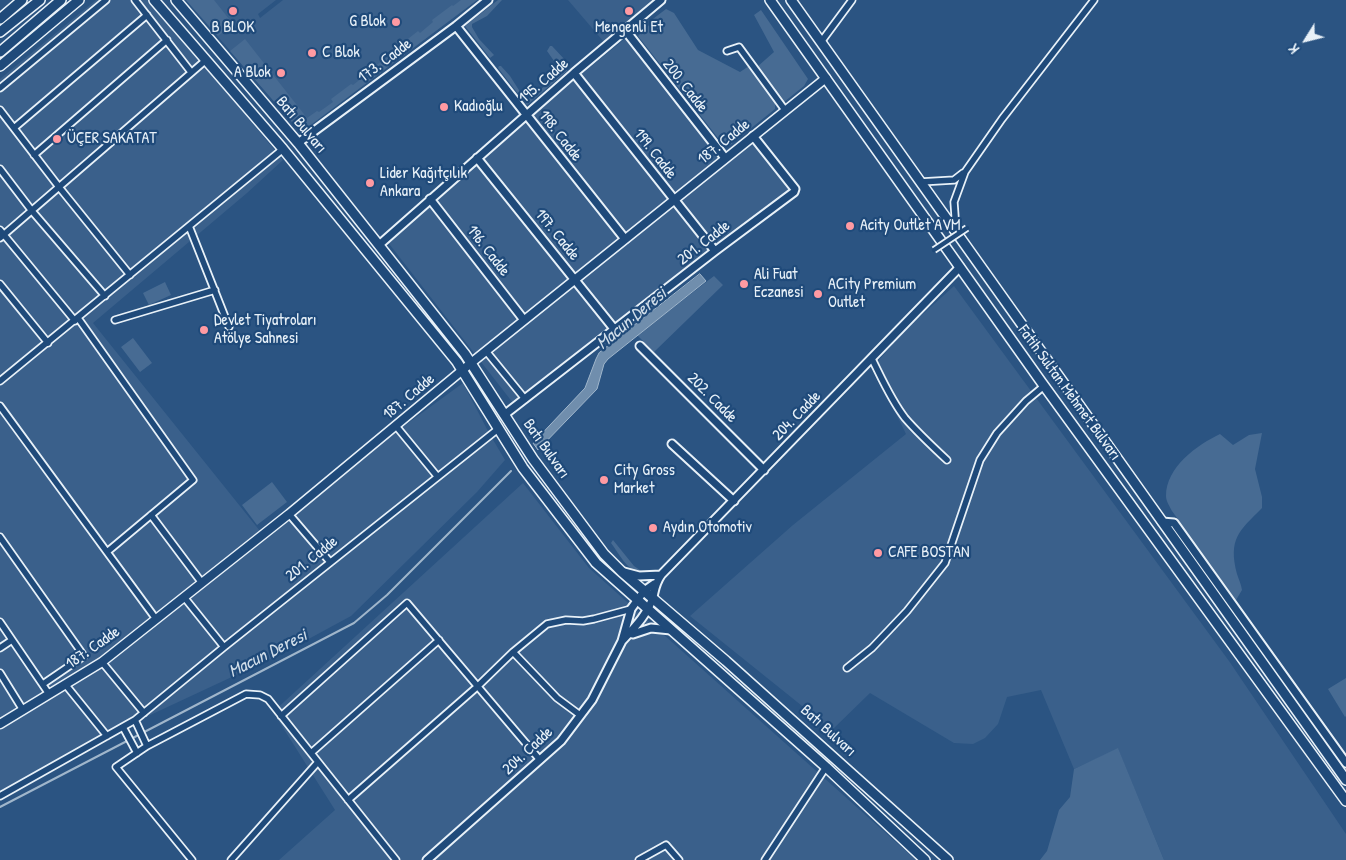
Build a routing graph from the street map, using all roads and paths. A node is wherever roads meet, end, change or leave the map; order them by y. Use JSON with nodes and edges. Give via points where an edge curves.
{"nodes":[{"id":1,"x":22,"y":0,"type":"edge"},
{"id":2,"x":40,"y":0,"type":"edge"},
{"id":3,"x":61,"y":0,"type":"edge"},
{"id":4,"x":79,"y":0,"type":"edge"},
{"id":5,"x":106,"y":0,"type":"edge"},
{"id":6,"x":135,"y":0,"type":"edge"},
{"id":7,"x":154,"y":0,"type":"edge"},
{"id":8,"x":176,"y":0,"type":"edge"},
{"id":9,"x":488,"y":0,"type":"edge"},
{"id":10,"x":661,"y":0,"type":"edge"},
{"id":11,"x":770,"y":0,"type":"edge"},
{"id":12,"x":791,"y":0,"type":"edge"},
{"id":13,"x":852,"y":0,"type":"edge"},
{"id":14,"x":1094,"y":0,"type":"edge"},
{"id":15,"x":147,"y":15,"type":"junction"},
{"id":16,"x":0,"y":19,"type":"edge"},
{"id":17,"x":456,"y":26,"type":"junction"},
{"id":18,"x":625,"y":30,"type":"junction"},
{"id":19,"x":0,"y":32,"type":"edge"},
{"id":20,"x":167,"y":40,"type":"junction"},
{"id":21,"x":821,"y":42,"type":"junction"},
{"id":22,"x":727,"y":51,"type":"dead end"},
{"id":23,"x":0,"y":52,"type":"edge"},
{"id":24,"x":206,"y":60,"type":"junction"},
{"id":25,"x":0,"y":66,"type":"edge"},
{"id":26,"x":191,"y":72,"type":"junction"},
{"id":27,"x":574,"y":73,"type":"junction"},
{"id":28,"x":826,"y":78,"type":"junction"},
{"id":29,"x":0,"y":88,"type":"edge"},
{"id":30,"x":0,"y":110,"type":"edge"},
{"id":31,"x":785,"y":110,"type":"junction"},
{"id":32,"x":526,"y":115,"type":"junction"},
{"id":33,"x":14,"y":128,"type":"junction"},
{"id":34,"x":753,"y":136,"type":"junction"},
{"id":35,"x":298,"y":144,"type":"junction"},
{"id":36,"x":283,"y":149,"type":"junction"},
{"id":37,"x":34,"y":155,"type":"junction"},
{"id":38,"x":478,"y":158,"type":"junction"},
{"id":39,"x":725,"y":158,"type":"junction"},
{"id":40,"x":0,"y":169,"type":"edge"},
{"id":41,"x":965,"y":172,"type":"junction"},
{"id":42,"x":920,"y":182,"type":"junction"},
{"id":43,"x":59,"y":187,"type":"junction"},
{"id":44,"x":430,"y":199,"type":"junction"},
{"id":45,"x":673,"y":200,"type":"junction"},
{"id":46,"x":32,"y":211,"type":"junction"},
{"id":47,"x":189,"y":226,"type":"junction"},
{"id":48,"x":967,"y":228,"type":"dead end"},
{"id":49,"x":956,"y":233,"type":"junction"},
{"id":50,"x":1,"y":235,"type":"edge"},
{"id":51,"x":625,"y":239,"type":"junction"},
{"id":52,"x":378,"y":245,"type":"junction"},
{"id":53,"x":934,"y":250,"type":"dead end"},
{"id":54,"x":715,"y":251,"type":"junction"},
{"id":55,"x":960,"y":267,"type":"junction"},
{"id":56,"x":130,"y":275,"type":"junction"},
{"id":57,"x":575,"y":279,"type":"junction"},
{"id":58,"x":0,"y":284,"type":"edge"},
{"id":59,"x":215,"y":290,"type":"junction"},
{"id":60,"x":105,"y":296,"type":"junction"},
{"id":61,"x":76,"y":319,"type":"junction"},
{"id":62,"x":115,"y":320,"type":"dead end"},
{"id":63,"x":524,"y":320,"type":"junction"},
{"id":64,"x":229,"y":327,"type":"dead end"},
{"id":65,"x":615,"y":330,"type":"junction"},
{"id":66,"x":48,"y":343,"type":"junction"},
{"id":67,"x":640,"y":346,"type":"dead end"},
{"id":68,"x":486,"y":351,"type":"junction"},
{"id":69,"x":872,"y":360,"type":"junction"},
{"id":70,"x":471,"y":363,"type":"junction"},
{"id":71,"x":462,"y":370,"type":"junction"},
{"id":72,"x":0,"y":381,"type":"edge"},
{"id":73,"x":1044,"y":386,"type":"junction"},
{"id":74,"x":525,"y":399,"type":"junction"},
{"id":75,"x":0,"y":406,"type":"edge"},
{"id":76,"x":504,"y":415,"type":"junction"},
{"id":77,"x":396,"y":426,"type":"junction"},
{"id":78,"x":498,"y":429,"type":"junction"},
{"id":79,"x":672,"y":444,"type":"dead end"},
{"id":80,"x":947,"y":460,"type":"dead end"},
{"id":81,"x":764,"y":470,"type":"junction"},
{"id":82,"x":437,"y":476,"type":"junction"},
{"id":83,"x":734,"y":501,"type":"junction"},
{"id":84,"x":289,"y":514,"type":"junction"},
{"id":85,"x":151,"y":516,"type":"junction"},
{"id":86,"x":1162,"y":522,"type":"junction"},
{"id":87,"x":0,"y":537,"type":"edge"},
{"id":88,"x":107,"y":552,"type":"junction"},
{"id":89,"x":330,"y":562,"type":"junction"},
{"id":90,"x":622,"y":572,"type":"junction"},
{"id":91,"x":661,"y":574,"type":"junction"},
{"id":92,"x":202,"y":584,"type":"junction"},
{"id":93,"x":654,"y":584,"type":"junction"},
{"id":94,"x":644,"y":591,"type":"junction"},
{"id":95,"x":184,"y":597,"type":"junction"},
{"id":96,"x":652,"y":599,"type":"junction"},
{"id":97,"x":637,"y":600,"type":"junction"},
{"id":98,"x":630,"y":609,"type":"junction"},
{"id":99,"x":646,"y":609,"type":"junction"},
{"id":100,"x":156,"y":619,"type":"junction"},
{"id":101,"x":0,"y":622,"type":"edge"},
{"id":102,"x":671,"y":630,"type":"junction"},
{"id":103,"x":629,"y":633,"type":"junction"},
{"id":104,"x":12,"y":640,"type":"junction"},
{"id":105,"x":439,"y":640,"type":"junction"},
{"id":106,"x":622,"y":641,"type":"junction"},
{"id":107,"x":224,"y":647,"type":"junction"},
{"id":108,"x":0,"y":648,"type":"edge"},
{"id":109,"x":513,"y":652,"type":"junction"},
{"id":110,"x":102,"y":662,"type":"junction"},
{"id":111,"x":847,"y":668,"type":"dead end"},
{"id":112,"x":0,"y":672,"type":"edge"},
{"id":113,"x":43,"y":684,"type":"junction"},
{"id":114,"x":65,"y":684,"type":"junction"},
{"id":115,"x":478,"y":686,"type":"junction"},
{"id":116,"x":50,"y":694,"type":"junction"},
{"id":117,"x":23,"y":710,"type":"junction"},
{"id":118,"x":144,"y":713,"type":"junction"},
{"id":119,"x":580,"y":715,"type":"junction"},
{"id":120,"x":281,"y":716,"type":"junction"},
{"id":121,"x":135,"y":720,"type":"junction"},
{"id":122,"x":0,"y":724,"type":"edge"},
{"id":123,"x":123,"y":727,"type":"junction"},
{"id":124,"x":107,"y":736,"type":"junction"},
{"id":125,"x":147,"y":746,"type":"junction"},
{"id":126,"x":136,"y":753,"type":"junction"},
{"id":127,"x":311,"y":754,"type":"junction"},
{"id":128,"x":540,"y":760,"type":"junction"},
{"id":129,"x":318,"y":762,"type":"junction"},
{"id":130,"x":1346,"y":763,"type":"edge"},
{"id":131,"x":826,"y":767,"type":"junction"},
{"id":132,"x":1346,"y":780,"type":"edge"},
{"id":133,"x":0,"y":796,"type":"edge"},
{"id":134,"x":348,"y":800,"type":"junction"},
{"id":135,"x":1346,"y":802,"type":"edge"},
{"id":136,"x":192,"y":860,"type":"edge"},
{"id":137,"x":231,"y":860,"type":"edge"},
{"id":138,"x":396,"y":860,"type":"edge"},
{"id":139,"x":427,"y":860,"type":"edge"},
{"id":140,"x":639,"y":860,"type":"edge"},
{"id":141,"x":679,"y":860,"type":"edge"},
{"id":142,"x":765,"y":860,"type":"edge"},
{"id":143,"x":925,"y":860,"type":"edge"},
{"id":144,"x":948,"y":860,"type":"edge"}],
"edges":[{"from":1,"to":16,"type":"main road"},
{"from":2,"to":19,"type":"main road"},
{"from":3,"to":23,"type":"main road"},
{"from":4,"to":25,"type":"main road"},
{"from":5,"to":29,"type":"street"},
{"from":6,"to":15,"type":"street"},
{"from":7,"to":24,"type":"main road","name":"Batı Bulvarı"},
{"from":8,"to":35,"type":"main road","name":"Batı Bulvarı"},
{"from":9,"to":17,"type":"street","name":"173. Cadde"},
{"from":10,"to":18,"type":"street","name":"195. Cadde"},
{"from":11,"to":28,"type":"main road","name":"Fatih Sultan Mehmet Bulvarı"},
{"from":12,"to":21,"type":"main road","name":"Fatih Sultan Mehmet Bulvarı"},
{"from":13,"to":21,"type":"street"},
{"from":14,"to":41,"type":"street"},
{"from":15,"to":20,"type":"street"},
{"from":15,"to":33,"type":"street"},
{"from":17,"to":32,"type":"street","name":"198. Cadde"},
{"from":17,"to":35,"type":"street","name":"173. Cadde"},
{"from":18,"to":27,"type":"street","name":"195. Cadde"},
{"from":18,"to":39,"type":"street","name":"200. Cadde"},
{"from":20,"to":26,"type":"street"},
{"from":20,"to":37,"type":"street"},
{"from":21,"to":42,"type":"main road","name":"Fatih Sultan Mehmet Bulvarı"},
{"from":22,"to":31,"type":"street","via":[[738,47]]},
{"from":24,"to":26,"type":"street"},
{"from":24,"to":36,"type":"main road","name":"Batı Bulvarı"},
{"from":26,"to":43,"type":"street"},
{"from":27,"to":32,"type":"street","name":"195. Cadde"},
{"from":27,"to":45,"type":"street","name":"199. Cadde"},
{"from":28,"to":31,"type":"main road","name":"187. Cadde"},
{"from":28,"to":55,"type":"main road","name":"Fatih Sultan Mehmet Bulvarı"},
{"from":30,"to":33,"type":"street"},
{"from":31,"to":34,"type":"main road","name":"187. Cadde"},
{"from":32,"to":38,"type":"street","name":"195. Cadde"},
{"from":32,"to":51,"type":"street","name":"198. Cadde"},
{"from":33,"to":37,"type":"street"},
{"from":34,"to":39,"type":"main road","name":"187. Cadde"},
{"from":34,"to":54,"type":"street","name":"201. Cadde","via":[[795,190]]},
{"from":35,"to":52,"type":"main road","name":"Batı Bulvarı"},
{"from":36,"to":47,"type":"street"},
{"from":36,"to":71,"type":"main road","name":"Batı Bulvarı"},
{"from":37,"to":43,"type":"street"},
{"from":38,"to":44,"type":"street","name":"195. Cadde"},
{"from":38,"to":57,"type":"street","name":"197. Cadde"},
{"from":39,"to":45,"type":"main road","name":"187. Cadde"},
{"from":40,"to":46,"type":"street"},
{"from":41,"to":42,"type":"street","via":[[954,180]]},
{"from":41,"to":49,"type":"street","via":[[954,202]]},
{"from":42,"to":49,"type":"main road","name":"Fatih Sultan Mehmet Bulvarı"},
{"from":43,"to":46,"type":"street"},
{"from":43,"to":56,"type":"street"},
{"from":44,"to":52,"type":"street","name":"195. Cadde"},
{"from":44,"to":63,"type":"street","name":"196. Cadde"},
{"from":45,"to":51,"type":"main road","name":"187. Cadde"},
{"from":45,"to":54,"type":"street","name":"199. Cadde"},
{"from":46,"to":50,"type":"street"},
{"from":46,"to":60,"type":"street"},
{"from":47,"to":56,"type":"street"},
{"from":47,"to":59,"type":"street"},
{"from":48,"to":53,"type":"street","bridge":true},
{"from":49,"to":86,"type":"main road","name":"Fatih Sultan Mehmet Bulvarı"},
{"from":50,"to":61,"type":"street"},
{"from":51,"to":57,"type":"main road","name":"187. Cadde"},
{"from":52,"to":70,"type":"main road","name":"Batı Bulvarı"},
{"from":54,"to":65,"type":"street","name":"201. Cadde"},
{"from":55,"to":69,"type":"street","name":"204. Cadde"},
{"from":55,"to":73,"type":"main road","name":"Fatih Sultan Mehmet Bulvarı"},
{"from":56,"to":60,"type":"street"},
{"from":57,"to":63,"type":"main road","name":"187. Cadde"},
{"from":57,"to":65,"type":"street","name":"197. Cadde"},
{"from":58,"to":66,"type":"street"},
{"from":59,"to":62,"type":"street"},
{"from":59,"to":64,"type":"street"},
{"from":60,"to":61,"type":"street"},
{"from":61,"to":66,"type":"street"},
{"from":61,"to":85,"type":"street","via":[[193,480]]},
{"from":63,"to":68,"type":"main road","name":"187. Cadde"},
{"from":65,"to":74,"type":"street","name":"201. Cadde"},
{"from":66,"to":72,"type":"street"},
{"from":67,"to":81,"type":"street","name":"202. Cadde"},
{"from":68,"to":70,"type":"main road","name":"187. Cadde"},
{"from":68,"to":74,"type":"street"},
{"from":69,"to":80,"type":"street","via":[[904,417]]},
{"from":69,"to":81,"type":"street","name":"204. Cadde"},
{"from":70,"to":71,"type":"main road","name":"187. Cadde"},
{"from":70,"to":76,"type":"main road","name":"Batı Bulvarı"},
{"from":71,"to":77,"type":"main road","name":"187. Cadde"},
{"from":71,"to":78,"type":"main road","name":"Batı Bulvarı"},
{"from":73,"to":111,"type":"street","via":[[1003,427],[980,460],[945,563],[907,611],[872,648]]},
{"from":73,"to":135,"type":"main road","name":"Fatih Sultan Mehmet Bulvarı"},
{"from":74,"to":76,"type":"street","name":"201. Cadde"},
{"from":75,"to":88,"type":"street"},
{"from":76,"to":90,"type":"main road","name":"Batı Bulvarı","via":[[588,534]]},
{"from":77,"to":82,"type":"street"},
{"from":77,"to":84,"type":"main road","name":"187. Cadde"},
{"from":78,"to":82,"type":"street","name":"201. Cadde"},
{"from":78,"to":97,"type":"main road","name":"Batı Bulvarı","via":[[536,486],[586,551],[606,574]]},
{"from":79,"to":83,"type":"street"},
{"from":81,"to":83,"type":"street","name":"204. Cadde"},
{"from":82,"to":89,"type":"street","name":"201. Cadde"},
{"from":83,"to":91,"type":"street","name":"204. Cadde"},
{"from":84,"to":89,"type":"street"},
{"from":84,"to":92,"type":"main road","name":"187. Cadde"},
{"from":85,"to":88,"type":"street"},
{"from":85,"to":92,"type":"street"},
{"from":86,"to":130,"type":"street","via":[[1174,523]]},
{"from":86,"to":132,"type":"main road","name":"Fatih Sultan Mehmet Bulvarı"},
{"from":87,"to":113,"type":"street","via":[[84,656]]},
{"from":88,"to":100,"type":"street"},
{"from":89,"to":107,"type":"street","name":"201. Cadde"},
{"from":90,"to":91,"type":"street","via":[[639,576]]},
{"from":90,"to":94,"type":"main road","name":"Batı Bulvarı"},
{"from":91,"to":93,"type":"street","name":"204. Cadde"},
{"from":92,"to":95,"type":"main road","name":"187. Cadde"},
{"from":93,"to":94,"type":"street","name":"204. Cadde"},
{"from":93,"to":96,"type":"street","name":"204. Cadde"},
{"from":94,"to":96,"type":"main road","name":"Batı Bulvarı"},
{"from":94,"to":97,"type":"street","name":"204. Cadde"},
{"from":95,"to":100,"type":"main road","name":"187. Cadde"},
{"from":95,"to":107,"type":"street"},
{"from":96,"to":99,"type":"street","name":"204. Cadde"},
{"from":96,"to":144,"type":"main road","name":"Batı Bulvarı"},
{"from":97,"to":98,"type":"street","name":"204. Cadde"},
{"from":97,"to":99,"type":"main road","name":"Batı Bulvarı"},
{"from":98,"to":106,"type":"street","name":"204. Cadde"},
{"from":98,"to":109,"type":"street","via":[[583,621],[552,622]]},
{"from":99,"to":102,"type":"main road","name":"Batı Bulvarı"},
{"from":99,"to":103,"type":"street","name":"204. Cadde"},
{"from":100,"to":110,"type":"main road","name":"187. Cadde"},
{"from":101,"to":104,"type":"street"},
{"from":102,"to":103,"type":"street","via":[[651,628]]},
{"from":102,"to":131,"type":"main road","name":"Batı Bulvarı"},
{"from":103,"to":106,"type":"street","name":"204. Cadde"},
{"from":104,"to":108,"type":"street"},
{"from":104,"to":113,"type":"street"},
{"from":105,"to":115,"type":"street"},
{"from":105,"to":120,"type":"street","via":[[407,603]]},
{"from":105,"to":127,"type":"street"},
{"from":106,"to":119,"type":"street","name":"204. Cadde","via":[[592,700]]},
{"from":107,"to":118,"type":"street","name":"201. Cadde"},
{"from":109,"to":115,"type":"street"},
{"from":109,"to":119,"type":"street","via":[[557,698]]},
{"from":110,"to":114,"type":"main road","name":"187. Cadde"},
{"from":110,"to":118,"type":"street"},
{"from":112,"to":117,"type":"street"},
{"from":113,"to":116,"type":"street"},
{"from":114,"to":116,"type":"main road","name":"187. Cadde"},
{"from":114,"to":124,"type":"street"},
{"from":115,"to":128,"type":"street"},
{"from":115,"to":134,"type":"street"},
{"from":116,"to":117,"type":"main road","name":"187. Cadde"},
{"from":117,"to":122,"type":"main road","name":"187. Cadde"},
{"from":118,"to":121,"type":"street","name":"201. Cadde"},
{"from":119,"to":128,"type":"street","name":"204. Cadde","via":[[560,742]]},
{"from":120,"to":125,"type":"street","via":[[268,699],[246,694]]},
{"from":120,"to":127,"type":"street"},
{"from":121,"to":123,"type":"street","name":"201. Cadde"},
{"from":121,"to":125,"type":"street"},
{"from":123,"to":124,"type":"street","name":"201. Cadde"},
{"from":123,"to":126,"type":"street"},
{"from":124,"to":133,"type":"street","name":"201. Cadde"},
{"from":125,"to":126,"type":"street"},
{"from":126,"to":136,"type":"street","via":[[116,767]]},
{"from":127,"to":129,"type":"street"},
{"from":128,"to":139,"type":"street","name":"204. Cadde"},
{"from":129,"to":134,"type":"street"},
{"from":129,"to":137,"type":"street"},
{"from":131,"to":142,"type":"street"},
{"from":131,"to":143,"type":"main road","name":"Batı Bulvarı"},
{"from":134,"to":138,"type":"street"},
{"from":140,"to":141,"type":"street","via":[[666,845]]}]}
